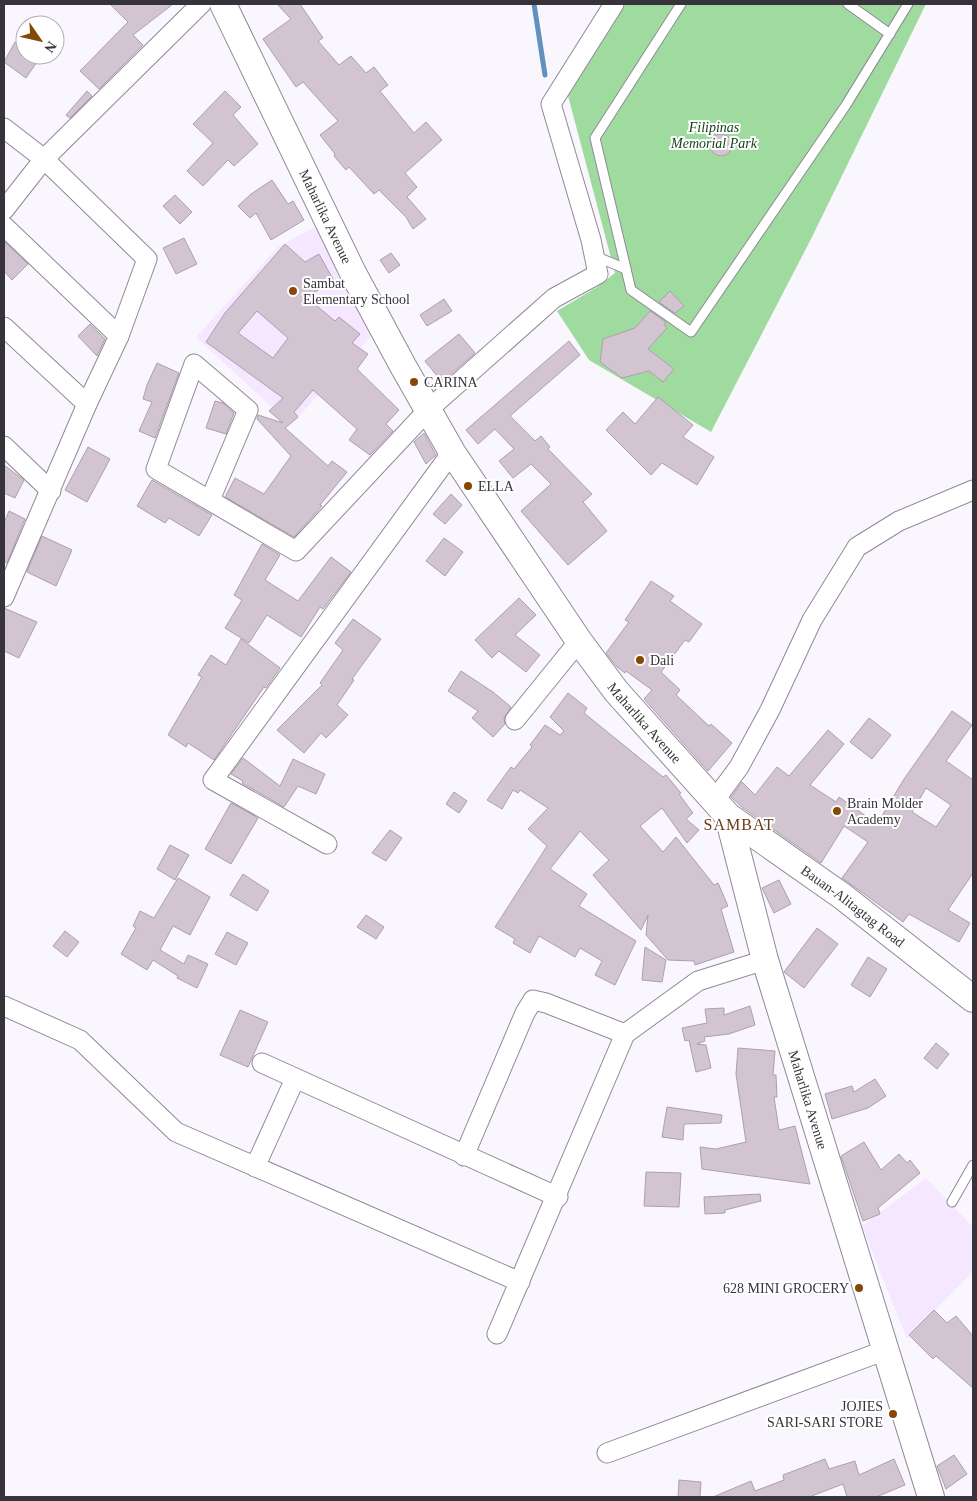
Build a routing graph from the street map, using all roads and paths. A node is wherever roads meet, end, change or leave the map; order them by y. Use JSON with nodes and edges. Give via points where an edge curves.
{"nodes":[{"id":1,"x":201,"y":4,"type":"edge"},
{"id":2,"x":223,"y":4,"type":"edge"},
{"id":3,"x":614,"y":4,"type":"edge"},
{"id":4,"x":680,"y":4,"type":"edge"},
{"id":5,"x":848,"y":4,"type":"edge"},
{"id":6,"x":908,"y":4,"type":"edge"},
{"id":7,"x":890,"y":34,"type":"junction"},
{"id":8,"x":4,"y":128,"type":"edge"},
{"id":9,"x":44,"y":159,"type":"junction"},
{"id":10,"x":4,"y":210,"type":"edge"},
{"id":11,"x":4,"y":226,"type":"edge"},
{"id":12,"x":595,"y":256,"type":"junction"},
{"id":13,"x":626,"y":269,"type":"junction"},
{"id":14,"x":4,"y":326,"type":"edge"},
{"id":15,"x":119,"y":336,"type":"junction"},
{"id":16,"x":87,"y":404,"type":"junction"},
{"id":17,"x":429,"y":409,"type":"junction"},
{"id":18,"x":4,"y":446,"type":"edge"},
{"id":19,"x":452,"y":452,"type":"junction"},
{"id":20,"x":973,"y":490,"type":"edge"},
{"id":21,"x":51,"y":491,"type":"junction"},
{"id":22,"x":210,"y":500,"type":"junction"},
{"id":23,"x":4,"y":597,"type":"edge"},
{"id":24,"x":579,"y":641,"type":"junction"},
{"id":25,"x":515,"y":720,"type":"dead end"},
{"id":26,"x":721,"y":808,"type":"junction"},
{"id":27,"x":327,"y":844,"type":"dead end"},
{"id":28,"x":765,"y":960,"type":"junction"},
{"id":29,"x":973,"y":999,"type":"edge"},
{"id":30,"x":4,"y":1006,"type":"edge"},
{"id":31,"x":625,"y":1034,"type":"junction"},
{"id":32,"x":262,"y":1063,"type":"dead end"},
{"id":33,"x":295,"y":1079,"type":"junction"},
{"id":34,"x":464,"y":1156,"type":"junction"},
{"id":35,"x":973,"y":1165,"type":"edge"},
{"id":36,"x":255,"y":1167,"type":"junction"},
{"id":37,"x":558,"y":1197,"type":"junction"},
{"id":38,"x":952,"y":1202,"type":"dead end"},
{"id":39,"x":520,"y":1282,"type":"junction"},
{"id":40,"x":498,"y":1334,"type":"dead end"},
{"id":41,"x":886,"y":1350,"type":"junction"},
{"id":42,"x":607,"y":1453,"type":"dead end"},
{"id":43,"x":931,"y":1497,"type":"edge"}],
"edges":[{"from":1,"to":9,"type":"street"},
{"from":2,"to":17,"type":"main road","name":"Maharlika Avenue","via":[[353,273]]},
{"from":3,"to":12,"type":"street","via":[[551,104]]},
{"from":4,"to":13,"type":"lane","via":[[595,138]]},
{"from":5,"to":7,"type":"lane"},
{"from":6,"to":7,"type":"lane"},
{"from":7,"to":13,"type":"lane","via":[[846,105],[690,332],[631,290]]},
{"from":8,"to":9,"type":"street"},
{"from":9,"to":10,"type":"street"},
{"from":9,"to":15,"type":"street","via":[[147,259]]},
{"from":11,"to":15,"type":"street"},
{"from":12,"to":13,"type":"lane"},
{"from":12,"to":17,"type":"street","via":[[598,274],[554,298]]},
{"from":14,"to":16,"type":"street"},
{"from":15,"to":16,"type":"street"},
{"from":16,"to":21,"type":"street"},
{"from":17,"to":19,"type":"main road","name":"Maharlika Avenue"},
{"from":17,"to":22,"type":"street","via":[[296,552]]},
{"from":18,"to":21,"type":"street"},
{"from":19,"to":24,"type":"main road","name":"Maharlika Avenue"},
{"from":19,"to":27,"type":"street","via":[[213,780]]},
{"from":20,"to":26,"type":"street","via":[[899,521],[857,547],[812,620]]},
{"from":21,"to":23,"type":"street"},
{"from":22,"to":22,"type":"street","via":[[156,469],[194,364],[248,410]]},
{"from":24,"to":25,"type":"street"},
{"from":24,"to":26,"type":"main road","name":"Maharlika Avenue","via":[[616,691]]},
{"from":26,"to":28,"type":"main road","name":"Maharlika Avenue"},
{"from":26,"to":29,"type":"main road","name":"Bauan-Alitagtag Road","via":[[842,896]]},
{"from":28,"to":31,"type":"street","via":[[698,981]]},
{"from":28,"to":41,"type":"main road","name":"Maharlika Avenue"},
{"from":30,"to":36,"type":"street","via":[[80,1040],[176,1132]]},
{"from":31,"to":34,"type":"street","via":[[533,1000]]},
{"from":31,"to":37,"type":"street"},
{"from":32,"to":33,"type":"street"},
{"from":33,"to":34,"type":"street"},
{"from":33,"to":36,"type":"street"},
{"from":34,"to":37,"type":"street"},
{"from":35,"to":38,"type":"lane"},
{"from":36,"to":39,"type":"street"},
{"from":37,"to":39,"type":"street"},
{"from":39,"to":40,"type":"street"},
{"from":41,"to":42,"type":"street"},
{"from":41,"to":43,"type":"main road","name":"Maharlika Avenue"}]}
